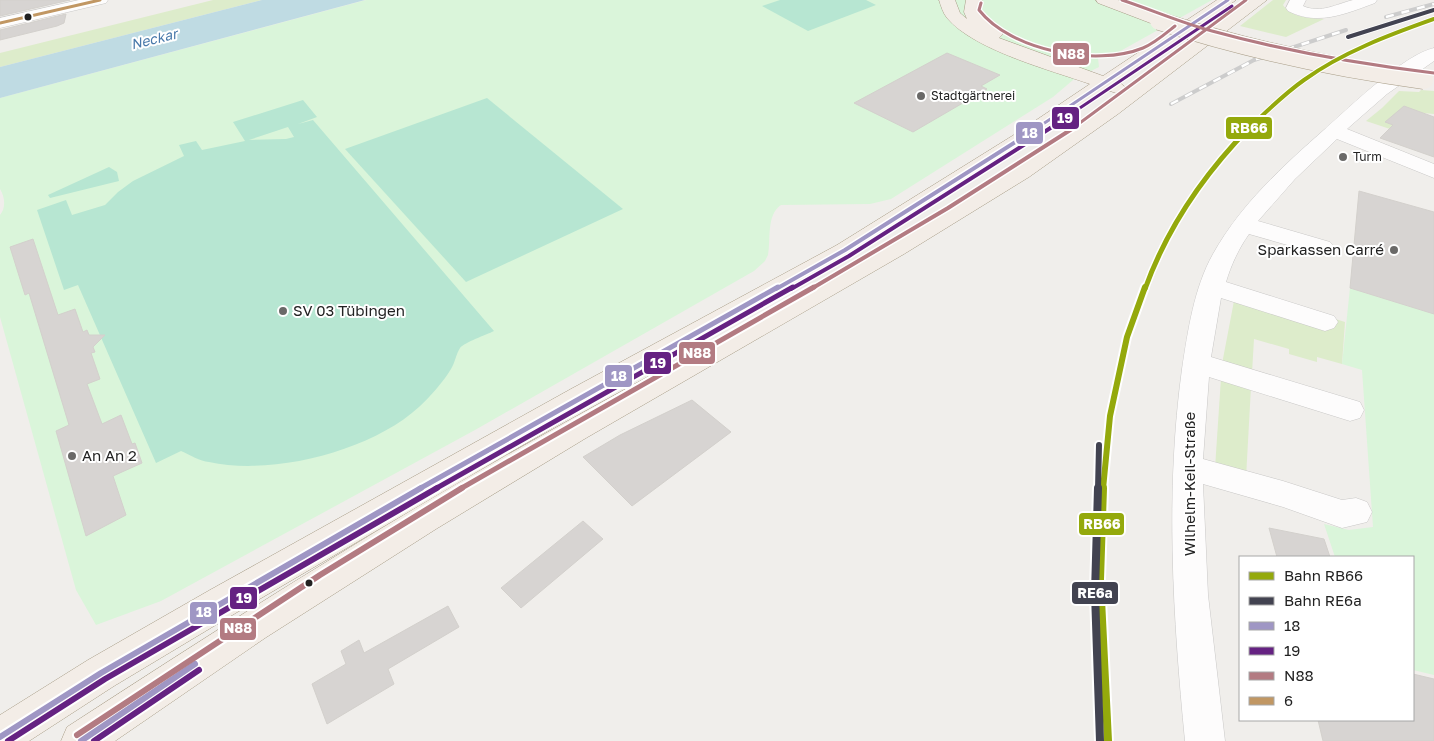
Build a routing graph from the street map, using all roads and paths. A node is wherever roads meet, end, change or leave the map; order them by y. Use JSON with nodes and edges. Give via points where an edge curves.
{"nodes":[{"id":1,"x":100,"y":0,"type":"edge"},
{"id":2,"x":947,"y":0,"type":"edge"},
{"id":3,"x":974,"y":0,"type":"edge"},
{"id":4,"x":1095,"y":0,"type":"edge"},
{"id":5,"x":1228,"y":0,"type":"edge"},
{"id":6,"x":1258,"y":0,"type":"edge"},
{"id":7,"x":1298,"y":0,"type":"edge"},
{"id":8,"x":1370,"y":0,"type":"edge"},
{"id":9,"x":1117,"y":2,"type":"edge"},
{"id":10,"x":40,"y":7,"type":"edge"},
{"id":11,"x":0,"y":23,"type":"edge"},
{"id":12,"x":1148,"y":53,"type":"junction"},
{"id":13,"x":1434,"y":53,"type":"edge"},
{"id":14,"x":1065,"y":61,"type":"junction"},
{"id":15,"x":1431,"y":78,"type":"edge"},
{"id":16,"x":1108,"y":80,"type":"junction"},
{"id":17,"x":1134,"y":92,"type":"junction"},
{"id":18,"x":1334,"y":131,"type":"junction"},
{"id":19,"x":1434,"y":172,"type":"edge"},
{"id":20,"x":1245,"y":224,"type":"junction"},
{"id":21,"x":1322,"y":247,"type":"dead end"},
{"id":22,"x":1214,"y":281,"type":"junction"},
{"id":23,"x":1320,"y":315,"type":"dead end"},
{"id":24,"x":1196,"y":363,"type":"junction"},
{"id":25,"x":1350,"y":410,"type":"dead end"},
{"id":26,"x":1188,"y":467,"type":"junction"},
{"id":27,"x":1356,"y":512,"type":"dead end"},
{"id":28,"x":0,"y":737,"type":"edge"},
{"id":29,"x":81,"y":741,"type":"edge"},
{"id":30,"x":1205,"y":741,"type":"edge"}],
"edges":[{"from":1,"to":10,"type":"street"},
{"from":2,"to":16,"type":"main road","via":[[953,15],[975,34],[1020,54]]},
{"from":3,"to":14,"type":"main road","via":[[971,7],[978,23],[1004,38]]},
{"from":4,"to":9,"type":"main road"},
{"from":5,"to":12,"type":"main road"},
{"from":6,"to":17,"type":"main road"},
{"from":7,"to":8,"type":"street","via":[[1294,8],[1321,15]]},
{"from":9,"to":15,"type":"main road","bridge":true,"via":[[1211,38],[1285,56],[1359,71]]},
{"from":10,"to":11,"type":"street"},
{"from":12,"to":14,"type":"main road","via":[[1107,62]]},
{"from":12,"to":16,"type":"main road"},
{"from":13,"to":18,"type":"street","name":"Wilhelm-Keil-Straße","via":[[1377,92]]},
{"from":14,"to":16,"type":"main road"},
{"from":16,"to":17,"type":"main road"},
{"from":16,"to":28,"type":"main road","via":[[845,250],[230,598],[101,673]]},
{"from":17,"to":29,"type":"main road","via":[[1023,171],[895,250],[513,466],[393,538]]},
{"from":18,"to":19,"type":"street"},
{"from":18,"to":20,"type":"street","name":"Wilhelm-Keil-Straße","via":[[1276,187]]},
{"from":20,"to":21,"type":"street"},
{"from":20,"to":22,"type":"street","name":"Wilhelm-Keil-Straße","via":[[1225,254]]},
{"from":22,"to":23,"type":"street"},
{"from":22,"to":24,"type":"street","name":"Wilhelm-Keil-Straße"},
{"from":24,"to":25,"type":"street"},
{"from":24,"to":26,"type":"street","name":"Wilhelm-Keil-Straße","via":[[1190,408]]},
{"from":26,"to":27,"type":"street","via":[[1342,514]]},
{"from":26,"to":30,"type":"street","name":"Wilhelm-Keil-Straße","via":[[1193,641]]}]}
